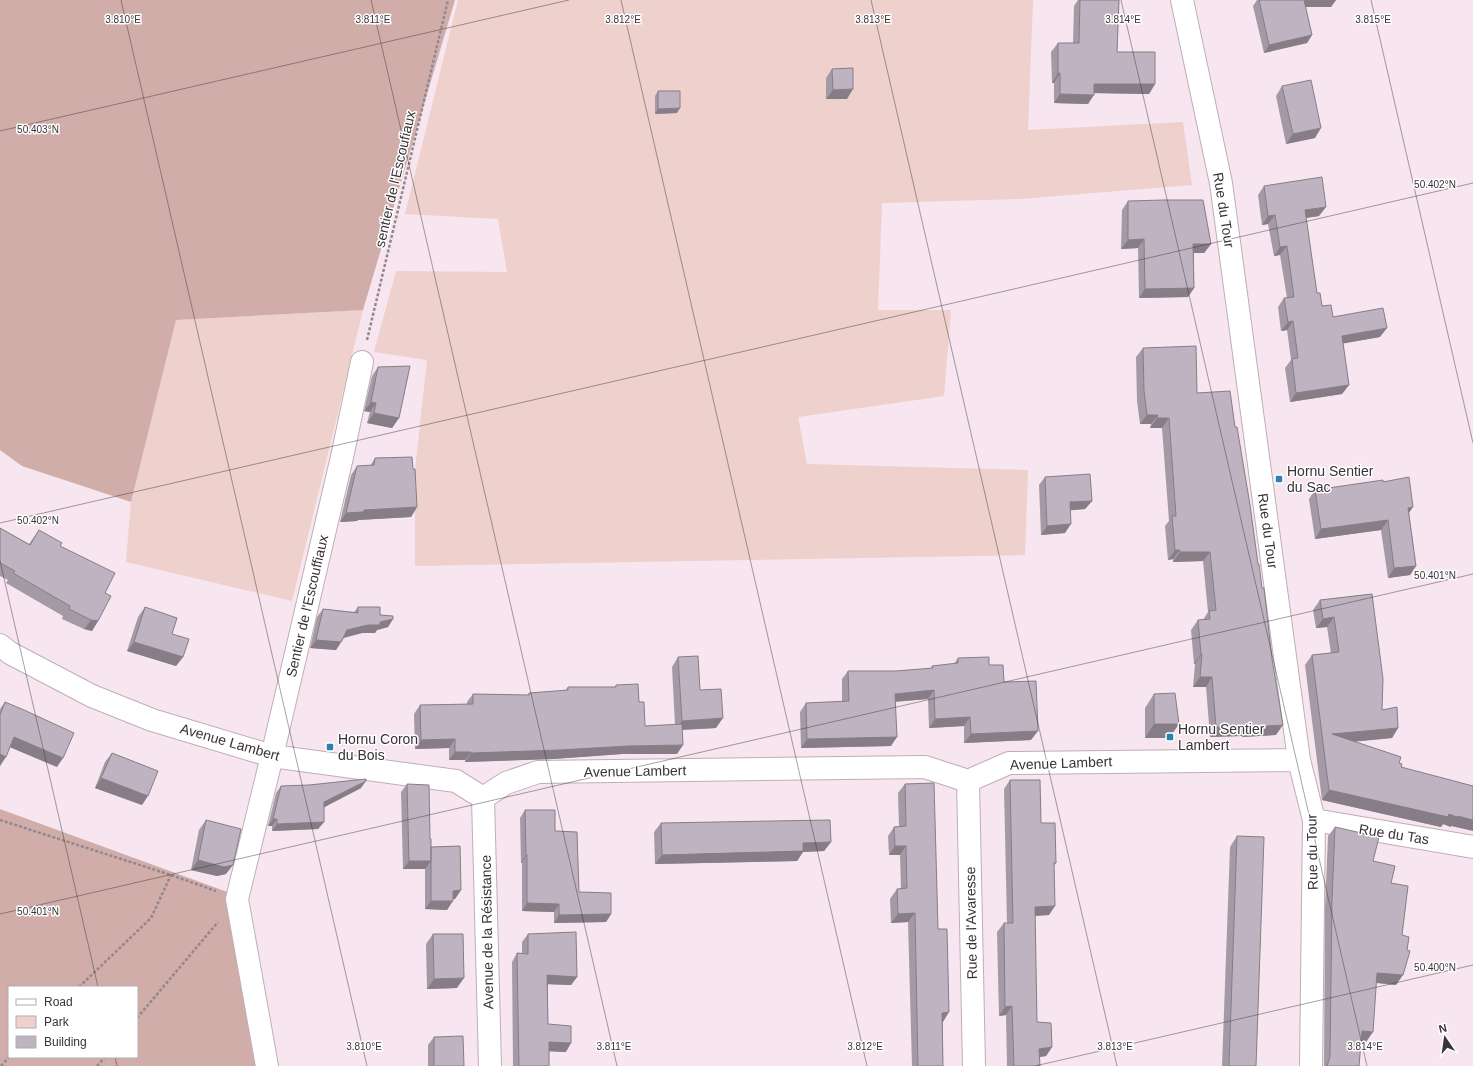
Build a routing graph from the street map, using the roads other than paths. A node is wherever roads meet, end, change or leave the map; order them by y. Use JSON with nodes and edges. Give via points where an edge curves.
{"nodes":[{"id":1,"x":1182,"y":0,"type":"edge"},
{"id":2,"x":362,"y":362,"type":"road end"},
{"id":3,"x":0,"y":645,"type":"edge"},
{"id":4,"x":272,"y":756,"type":"junction"},
{"id":5,"x":1299,"y":760,"type":"junction"},
{"id":6,"x":968,"y":781,"type":"junction"},
{"id":7,"x":483,"y":798,"type":"junction"},
{"id":8,"x":1314,"y":820,"type":"junction"},
{"id":9,"x":1473,"y":847,"type":"edge"},
{"id":10,"x":267,"y":1066,"type":"edge"},
{"id":11,"x":490,"y":1066,"type":"edge"},
{"id":12,"x":974,"y":1066,"type":"edge"},
{"id":13,"x":1310,"y":1066,"type":"edge"}],
"edges":[{"from":1,"to":5,"type":"street","name":"Rue du Tour","via":[[1221,183]]},
{"from":2,"to":4,"type":"street","name":"Sentier de l'Escouffiaux"},
{"from":3,"to":4,"type":"street","name":"Avenue Lambert","via":[[10,653],[92,696],[152,720]]},
{"from":4,"to":7,"type":"street","name":"Avenue Lambert","via":[[456,781]]},
{"from":4,"to":10,"type":"street","name":"Sentier de l'Escouffiaux","via":[[238,899]]},
{"from":5,"to":6,"type":"street","name":"Avenue Lambert","via":[[1009,763]]},
{"from":5,"to":8,"type":"street","name":"Rue du Tour"},
{"from":6,"to":7,"type":"street","name":"Avenue Lambert","via":[[925,767],[538,772],[506,783]]},
{"from":6,"to":12,"type":"street","name":"Rue de l'Avaresse"},
{"from":7,"to":11,"type":"street","name":"Avenue de la Résistance"},
{"from":8,"to":9,"type":"street","name":"Rue du Tas"},
{"from":8,"to":13,"type":"street","name":"Rue du Tour"}]}
